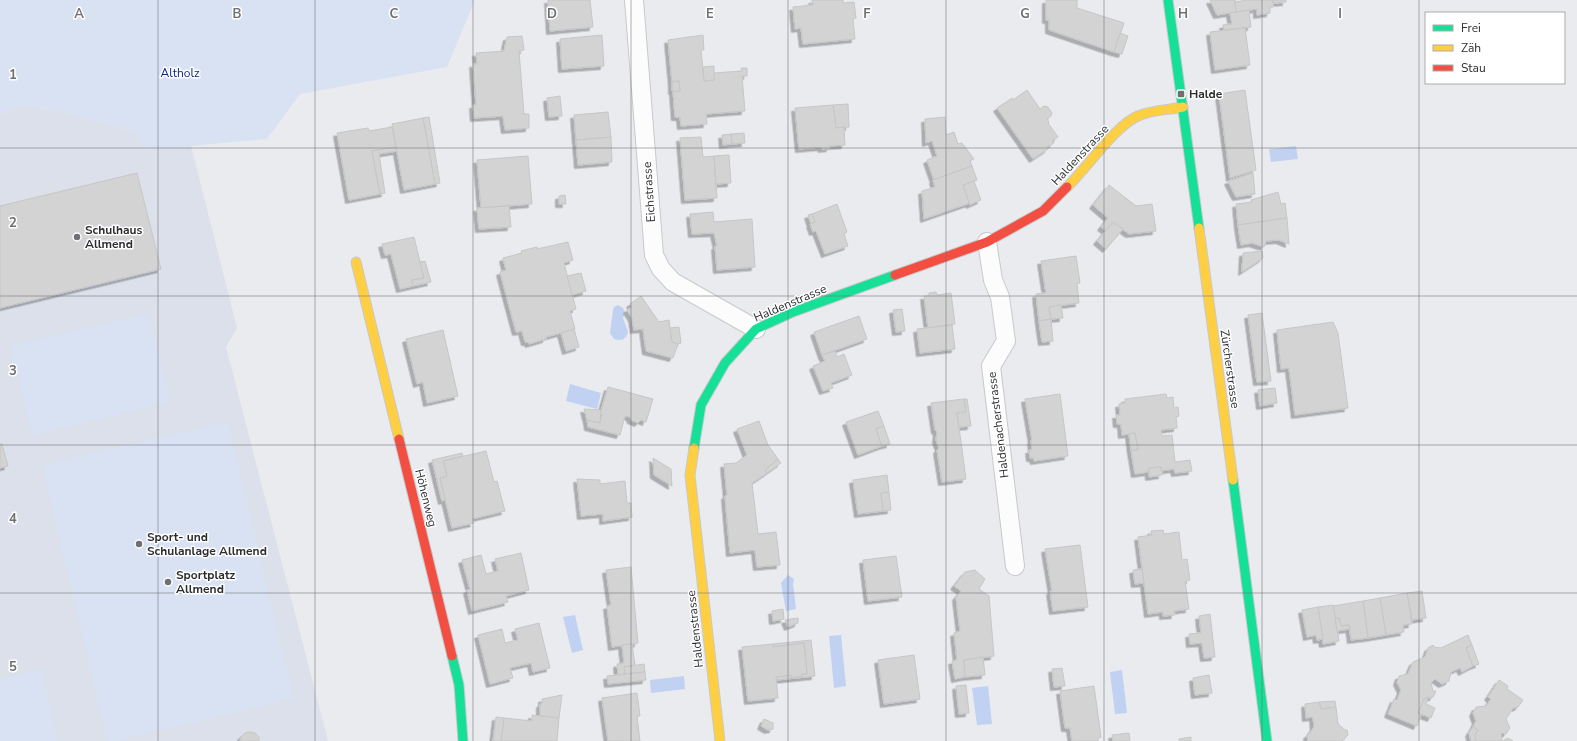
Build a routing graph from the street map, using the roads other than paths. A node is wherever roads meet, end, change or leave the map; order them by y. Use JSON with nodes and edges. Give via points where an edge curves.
{"nodes":[{"id":1,"x":634,"y":0,"type":"edge"},
{"id":2,"x":1168,"y":0,"type":"edge"},
{"id":3,"x":1183,"y":106,"type":"junction"},
{"id":4,"x":987,"y":242,"type":"junction"},
{"id":5,"x":356,"y":262,"type":"dead end"},
{"id":6,"x":756,"y":329,"type":"junction"},
{"id":7,"x":1015,"y":566,"type":"dead end"},
{"id":8,"x":463,"y":741,"type":"edge"},
{"id":9,"x":720,"y":741,"type":"edge"},
{"id":10,"x":1267,"y":741,"type":"edge"}],
"edges":[{"from":1,"to":6,"type":"street","name":"Eichstrasse","via":[[654,255],[661,269],[673,282]]},
{"from":2,"to":3,"type":"street","name":"Zürcherstrasse"},
{"from":3,"to":4,"type":"street","name":"Haldenstrasse","via":[[1131,119],[1077,178],[1043,210]]},
{"from":3,"to":10,"type":"street","name":"Zürcherstrasse"},
{"from":4,"to":6,"type":"street","name":"Haldenstrasse","via":[[793,312]]},
{"from":4,"to":7,"type":"street","name":"Haldenacherstrasse","via":[[993,280],[1000,297],[1006,341],[991,366]]},
{"from":5,"to":8,"type":"street","name":"Höhenweg","via":[[459,685]]},
{"from":6,"to":9,"type":"street","name":"Haldenstrasse","via":[[725,364],[701,405],[690,475]]}]}
